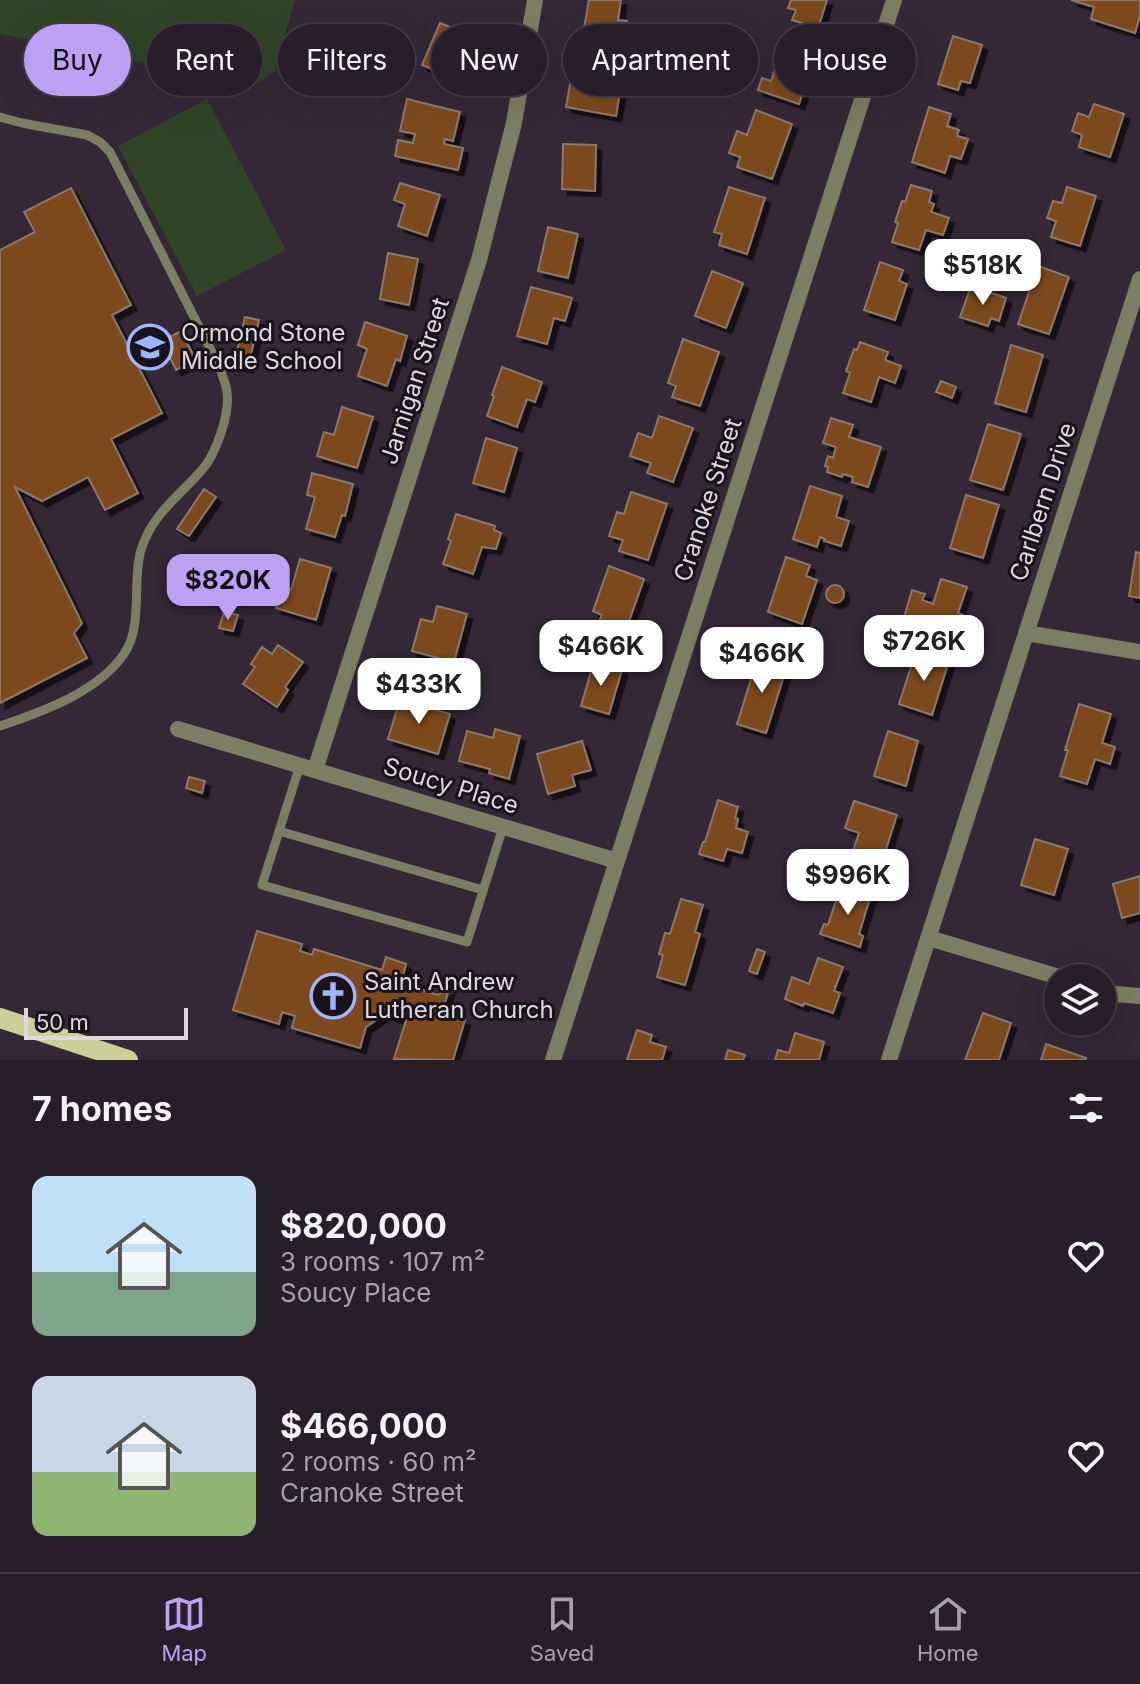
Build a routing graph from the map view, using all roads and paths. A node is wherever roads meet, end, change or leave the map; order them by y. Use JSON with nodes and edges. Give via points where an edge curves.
{"nodes":[{"id":1,"x":535,"y":0,"type":"edge"},
{"id":2,"x":894,"y":0,"type":"edge"},
{"id":3,"x":0,"y":117,"type":"edge"},
{"id":4,"x":1140,"y":279,"type":"edge"},
{"id":5,"x":1026,"y":633,"type":"junction"},
{"id":6,"x":1140,"y":652,"type":"edge"},
{"id":7,"x":0,"y":726,"type":"edge"},
{"id":8,"x":178,"y":729,"type":"dead end"},
{"id":9,"x":308,"y":768,"type":"junction"},
{"id":10,"x":503,"y":827,"type":"junction"},
{"id":11,"x":279,"y":831,"type":"junction"},
{"id":12,"x":617,"y":861,"type":"junction"},
{"id":13,"x":483,"y":890,"type":"junction"},
{"id":14,"x":929,"y":938,"type":"junction"},
{"id":15,"x":1044,"y":973,"type":"edge"},
{"id":16,"x":1116,"y":994,"type":"edge"},
{"id":17,"x":1140,"y":996,"type":"edge"},
{"id":18,"x":0,"y":1018,"type":"edge"},
{"id":19,"x":128,"y":1060,"type":"edge"},
{"id":20,"x":553,"y":1060,"type":"edge"},
{"id":21,"x":889,"y":1060,"type":"edge"}],
"edges":[{"from":1,"to":9,"type":"street","name":"Jarnigan Street","via":[[514,123],[479,260]]},
{"from":2,"to":12,"type":"street","name":"Cranoke Street"},
{"from":3,"to":7,"type":"lane","via":[[87,135],[110,152],[220,368],[227,407],[211,457],[146,535],[137,563],[132,638],[124,653],[77,694]]},
{"from":4,"to":5,"type":"street","name":"Carlbern Drive"},
{"from":5,"to":6,"type":"street"},
{"from":5,"to":14,"type":"street","name":"Carlbern Drive"},
{"from":8,"to":9,"type":"street","name":"Soucy Place"},
{"from":9,"to":10,"type":"street","name":"Soucy Place"},
{"from":9,"to":11,"type":"lane"},
{"from":10,"to":12,"type":"street","name":"Soucy Place"},
{"from":10,"to":13,"type":"lane"},
{"from":11,"to":13,"type":"lane"},
{"from":11,"to":13,"type":"lane","via":[[262,885],[467,942]]},
{"from":12,"to":20,"type":"street","name":"Cranoke Street"},
{"from":14,"to":15,"type":"street"},
{"from":14,"to":21,"type":"street","name":"Carlbern Drive"},
{"from":16,"to":17,"type":"street"},
{"from":18,"to":19,"type":"main road"}]}
